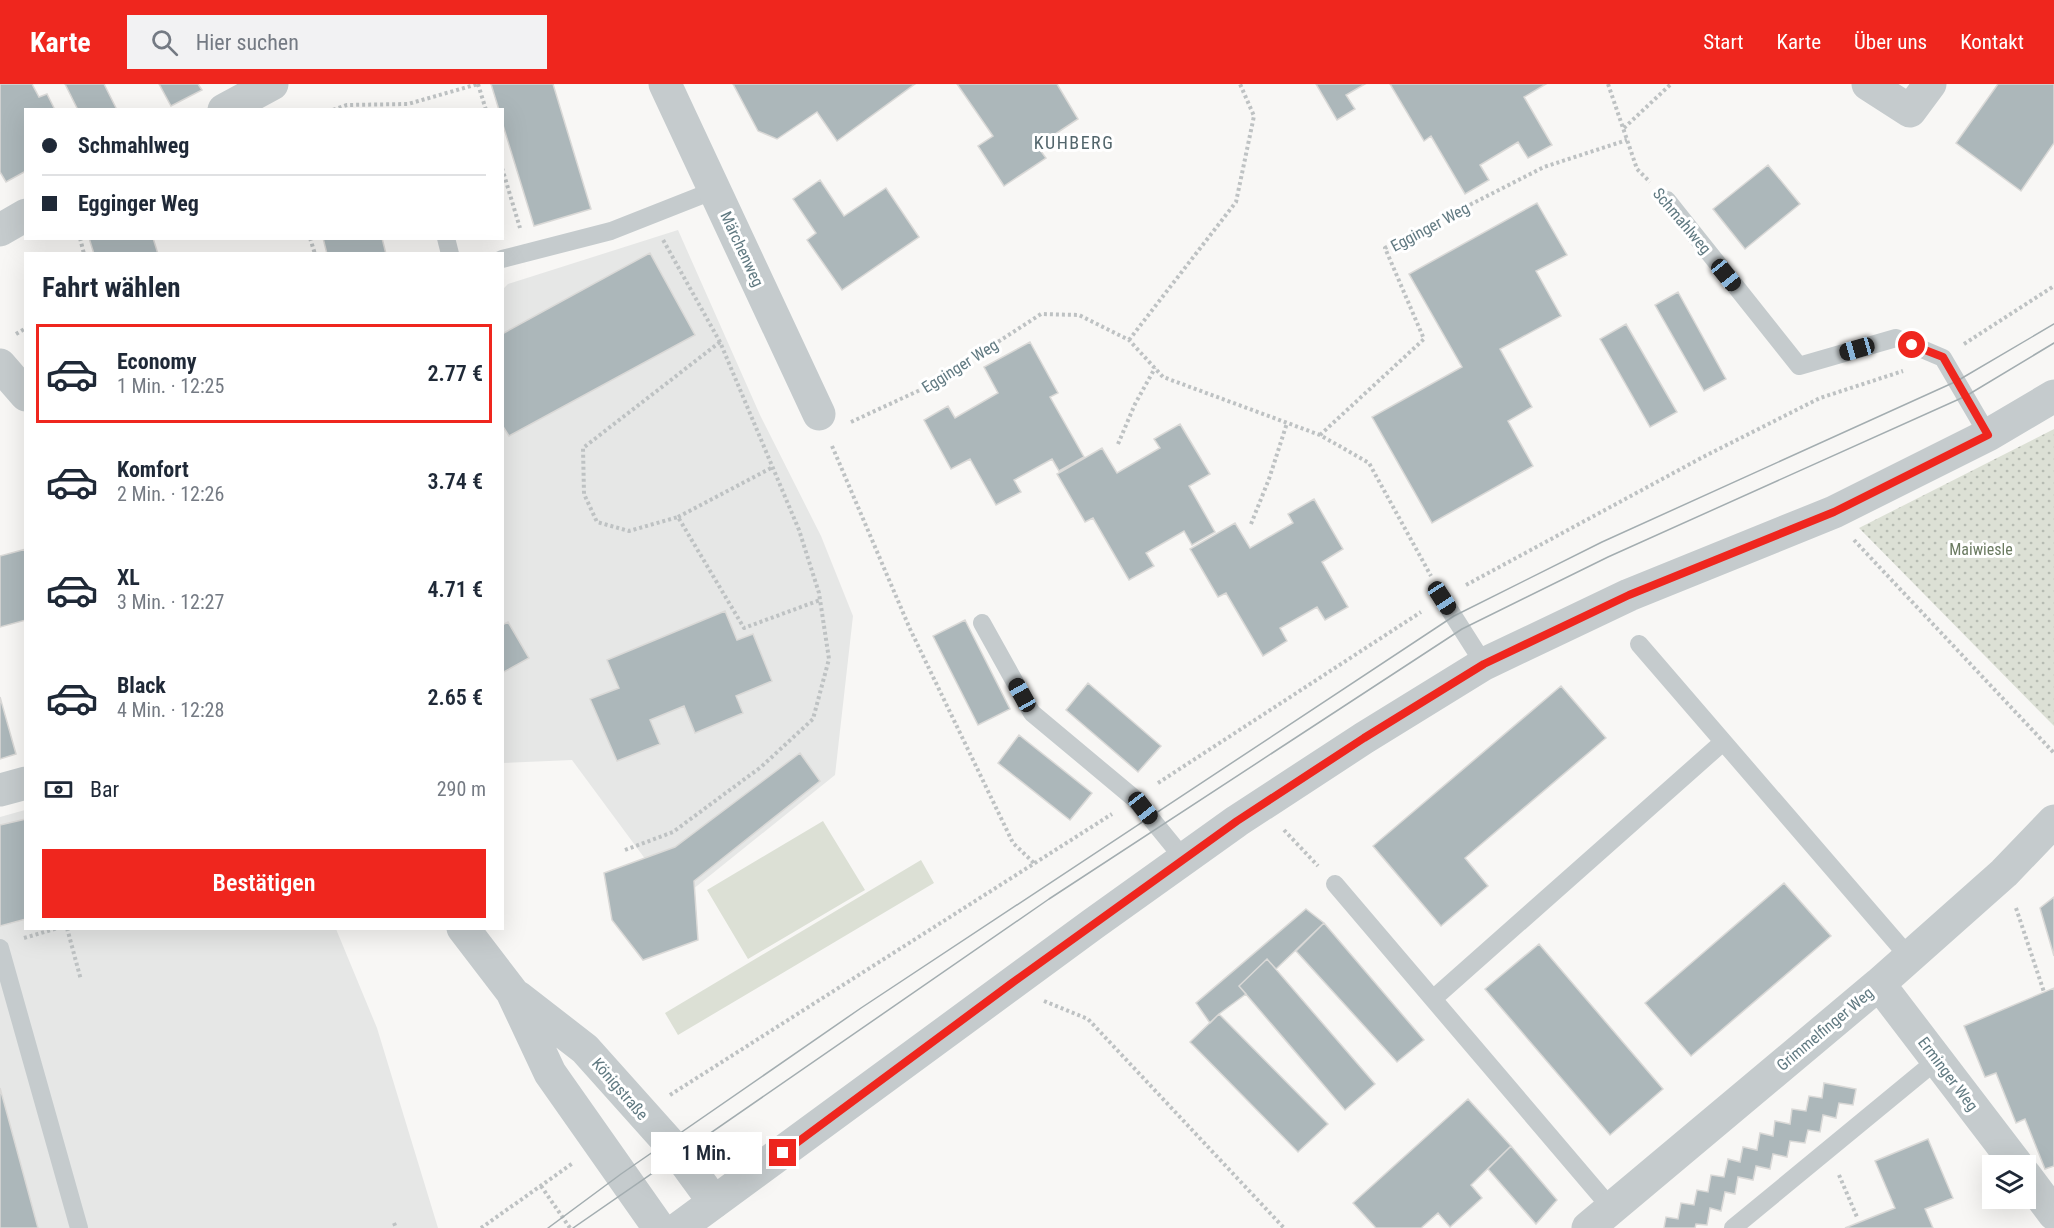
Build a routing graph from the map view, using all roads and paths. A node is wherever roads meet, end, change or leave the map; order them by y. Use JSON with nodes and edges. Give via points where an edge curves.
{"nodes":[{"id":1,"x":272,"y":84,"type":"edge"},
{"id":2,"x":478,"y":84,"type":"edge"},
{"id":3,"x":665,"y":84,"type":"edge"},
{"id":4,"x":1240,"y":84,"type":"edge"},
{"id":5,"x":1608,"y":84,"type":"edge"},
{"id":6,"x":1671,"y":84,"type":"edge"},
{"id":7,"x":1868,"y":84,"type":"edge"},
{"id":8,"x":1930,"y":84,"type":"edge"},
{"id":9,"x":409,"y":107,"type":"edge"},
{"id":10,"x":228,"y":108,"type":"edge"},
{"id":11,"x":339,"y":108,"type":"edge"},
{"id":12,"x":485,"y":108,"type":"edge"},
{"id":13,"x":1624,"y":128,"type":"junction"},
{"id":14,"x":1628,"y":140,"type":"junction"},
{"id":15,"x":504,"y":175,"type":"edge"},
{"id":16,"x":715,"y":190,"type":"junction"},
{"id":17,"x":1667,"y":200,"type":"joint"},
{"id":18,"x":662,"y":211,"type":"junction"},
{"id":19,"x":24,"y":216,"type":"edge"},
{"id":20,"x":0,"y":230,"type":"edge"},
{"id":21,"x":527,"y":253,"type":"junction"},
{"id":22,"x":504,"y":259,"type":"edge"},
{"id":23,"x":2054,"y":286,"type":"edge"},
{"id":24,"x":1129,"y":340,"type":"junction"},
{"id":25,"x":720,"y":342,"type":"junction"},
{"id":26,"x":1943,"y":357,"type":"junction"},
{"id":27,"x":0,"y":365,"type":"edge"},
{"id":28,"x":1155,"y":368,"type":"junction"},
{"id":29,"x":24,"y":393,"type":"edge"},
{"id":30,"x":2054,"y":396,"type":"edge"},
{"id":31,"x":819,"y":414,"type":"joint"},
{"id":32,"x":855,"y":420,"type":"dead end"},
{"id":33,"x":1287,"y":423,"type":"junction"},
{"id":34,"x":1320,"y":435,"type":"junction"},
{"id":35,"x":1988,"y":435,"type":"junction"},
{"id":36,"x":1118,"y":444,"type":"dead end"},
{"id":37,"x":773,"y":466,"type":"junction"},
{"id":38,"x":678,"y":517,"type":"junction"},
{"id":39,"x":1251,"y":524,"type":"dead end"},
{"id":40,"x":1851,"y":537,"type":"dead end"},
{"id":41,"x":1442,"y":598,"type":"junction"},
{"id":42,"x":820,"y":600,"type":"junction"},
{"id":43,"x":982,"y":623,"type":"dead end"},
{"id":44,"x":1639,"y":644,"type":"dead end"},
{"id":45,"x":1484,"y":664,"type":"junction"},
{"id":46,"x":1723,"y":742,"type":"junction"},
{"id":47,"x":2054,"y":753,"type":"edge"},
{"id":48,"x":24,"y":784,"type":"edge"},
{"id":49,"x":0,"y":790,"type":"edge"},
{"id":50,"x":1136,"y":799,"type":"junction"},
{"id":51,"x":1262,"y":805,"type":"junction"},
{"id":52,"x":2054,"y":821,"type":"edge"},
{"id":53,"x":625,"y":850,"type":"dead end"},
{"id":54,"x":1184,"y":859,"type":"junction"},
{"id":55,"x":1035,"y":864,"type":"junction"},
{"id":56,"x":2004,"y":873,"type":"junction"},
{"id":57,"x":1335,"y":884,"type":"joint"},
{"id":58,"x":51,"y":930,"type":"edge"},
{"id":59,"x":68,"y":930,"type":"edge"},
{"id":60,"x":465,"y":930,"type":"edge"},
{"id":61,"x":23,"y":938,"type":"dead end"},
{"id":62,"x":0,"y":948,"type":"edge"},
{"id":63,"x":1909,"y":957,"type":"junction"},
{"id":64,"x":81,"y":980,"type":"dead end"},
{"id":65,"x":1012,"y":983,"type":"junction"},
{"id":66,"x":1879,"y":984,"type":"junction"},
{"id":67,"x":512,"y":992,"type":"junction"},
{"id":68,"x":2044,"y":992,"type":"dead end"},
{"id":69,"x":1432,"y":999,"type":"junction"},
{"id":70,"x":1938,"y":1059,"type":"junction"},
{"id":71,"x":641,"y":1113,"type":"junction"},
{"id":72,"x":600,"y":1143,"type":"junction"},
{"id":73,"x":1828,"y":1149,"type":"junction"},
{"id":74,"x":2010,"y":1155,"type":"edge"},
{"id":75,"x":541,"y":1186,"type":"junction"},
{"id":76,"x":2036,"y":1190,"type":"edge"},
{"id":77,"x":714,"y":1202,"type":"junction"},
{"id":78,"x":2054,"y":1214,"type":"edge"},
{"id":79,"x":1857,"y":1217,"type":"dead end"},
{"id":80,"x":1599,"y":1218,"type":"edge"},
{"id":81,"x":79,"y":1228,"type":"edge"},
{"id":82,"x":481,"y":1228,"type":"edge"},
{"id":83,"x":570,"y":1228,"type":"edge"},
{"id":84,"x":659,"y":1228,"type":"edge"},
{"id":85,"x":679,"y":1228,"type":"edge"},
{"id":86,"x":1284,"y":1228,"type":"edge"},
{"id":87,"x":1733,"y":1228,"type":"edge"}],
"edges":[{"from":1,"to":10,"type":"street"},
{"from":2,"to":9,"type":"path"},
{"from":2,"to":12,"type":"path"},
{"from":3,"to":16,"type":"street","name":"Märchenweg"},
{"from":4,"to":24,"type":"path","via":[[1254,116],[1236,202]]},
{"from":5,"to":13,"type":"path","name":"Schmahlweg"},
{"from":6,"to":13,"type":"path"},
{"from":7,"to":8,"type":"street","via":[[1910,111]]},
{"from":9,"to":11,"type":"path"},
{"from":13,"to":14,"type":"path","name":"Schmahlweg"},
{"from":14,"to":17,"type":"path","name":"Schmahlweg","via":[[1637,168]]},
{"from":14,"to":34,"type":"path","name":"Egginger Weg","via":[[1544,167],[1385,248],[1424,339]]},
{"from":15,"to":21,"type":"path"},
{"from":16,"to":18,"type":"lane"},
{"from":16,"to":31,"type":"street","name":"Märchenweg"},
{"from":17,"to":26,"type":"lane","name":"Schmahlweg","via":[[1799,366],[1896,338]]},
{"from":18,"to":21,"type":"lane","via":[[611,231]]},
{"from":18,"to":25,"type":"path","via":[[660,233]]},
{"from":19,"to":20,"type":"street"},
{"from":21,"to":22,"type":"lane"},
{"from":23,"to":26,"type":"path"},
{"from":24,"to":28,"type":"path","name":"Egginger Weg"},
{"from":24,"to":32,"type":"path","name":"Egginger Weg","via":[[1079,315],[1041,314],[933,384]]},
{"from":25,"to":37,"type":"path"},
{"from":25,"to":38,"type":"path","via":[[583,448],[584,494],[597,522],[628,531]]},
{"from":26,"to":35,"type":"lane"},
{"from":26,"to":41,"type":"path","via":[[1820,398]]},
{"from":27,"to":29,"type":"street"},
{"from":28,"to":33,"type":"path","name":"Egginger Weg","via":[[1163,377]]},
{"from":28,"to":36,"type":"path"},
{"from":30,"to":35,"type":"street"},
{"from":31,"to":55,"type":"path","via":[[926,662],[1013,843]]},
{"from":33,"to":34,"type":"path","name":"Egginger Weg"},
{"from":33,"to":39,"type":"path"},
{"from":34,"to":41,"type":"path","name":"Egginger Weg","via":[[1369,463]]},
{"from":35,"to":45,"type":"street","via":[[1834,512],[1629,595]]},
{"from":37,"to":38,"type":"path"},
{"from":37,"to":42,"type":"path","via":[[799,531]]},
{"from":38,"to":42,"type":"path","via":[[744,628]]},
{"from":40,"to":47,"type":"path"},
{"from":41,"to":45,"type":"lane"},
{"from":41,"to":50,"type":"path"},
{"from":42,"to":53,"type":"path","via":[[829,659],[813,719],[761,767],[673,832]]},
{"from":43,"to":50,"type":"lane","via":[[1032,712]]},
{"from":44,"to":46,"type":"lane"},
{"from":45,"to":51,"type":"street"},
{"from":46,"to":63,"type":"lane"},
{"from":46,"to":69,"type":"lane"},
{"from":48,"to":49,"type":"street"},
{"from":50,"to":54,"type":"lane"},
{"from":50,"to":55,"type":"path"},
{"from":51,"to":54,"type":"street"},
{"from":51,"to":57,"type":"path"},
{"from":52,"to":56,"type":"street","name":"Grimmelfinger Weg"},
{"from":54,"to":65,"type":"street"},
{"from":55,"to":71,"type":"path"},
{"from":56,"to":63,"type":"street","name":"Grimmelfinger Weg"},
{"from":56,"to":68,"type":"path"},
{"from":57,"to":69,"type":"lane"},
{"from":58,"to":61,"type":"path"},
{"from":59,"to":64,"type":"path"},
{"from":60,"to":67,"type":"street","name":"Königstraße"},
{"from":62,"to":81,"type":"lane"},
{"from":63,"to":66,"type":"street","name":"Grimmelfinger Weg"},
{"from":65,"to":77,"type":"street"},
{"from":65,"to":86,"type":"path","via":[[1051,1005],[1088,1019]]},
{"from":66,"to":70,"type":"street","name":"Erminger Weg"},
{"from":66,"to":80,"type":"street","name":"Grimmelfinger Weg"},
{"from":67,"to":71,"type":"street","name":"Königstraße","via":[[585,1049]]},
{"from":67,"to":72,"type":"street","name":"Königstraße","via":[[550,1073]]},
{"from":69,"to":80,"type":"lane"},
{"from":70,"to":73,"type":"lane"},
{"from":70,"to":74,"type":"street","name":"Erminger Weg"},
{"from":71,"to":77,"type":"street","name":"Königstraße","via":[[679,1154]]},
{"from":72,"to":75,"type":"path"},
{"from":72,"to":84,"type":"street","name":"Königstraße"},
{"from":73,"to":79,"type":"path"},
{"from":73,"to":87,"type":"lane"},
{"from":75,"to":82,"type":"path"},
{"from":75,"to":83,"type":"path"},
{"from":76,"to":78,"type":"street"},
{"from":77,"to":85,"type":"street"}]}
